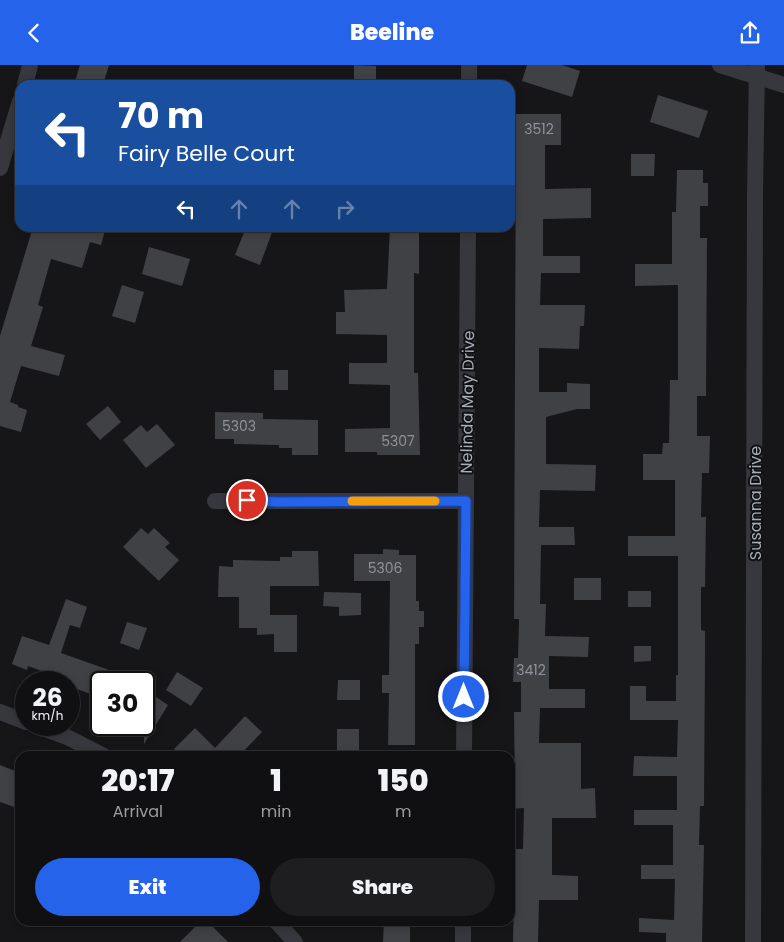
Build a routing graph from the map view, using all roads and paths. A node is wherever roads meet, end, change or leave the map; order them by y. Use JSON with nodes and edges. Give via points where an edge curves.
{"nodes":[{"id":1,"x":30,"y":65,"type":"edge"},
{"id":2,"x":469,"y":65,"type":"edge"},
{"id":3,"x":720,"y":65,"type":"edge"},
{"id":4,"x":757,"y":71,"type":"edge"},
{"id":5,"x":26,"y":80,"type":"edge"},
{"id":6,"x":469,"y":80,"type":"edge"},
{"id":7,"x":784,"y":85,"type":"edge"},
{"id":8,"x":15,"y":139,"type":"edge"},
{"id":9,"x":0,"y":168,"type":"edge"},
{"id":10,"x":468,"y":232,"type":"edge"},
{"id":11,"x":215,"y":501,"type":"dead end"},
{"id":12,"x":466,"y":501,"type":"junction"},
{"id":13,"x":0,"y":713,"type":"edge"},
{"id":14,"x":15,"y":718,"type":"edge"},
{"id":15,"x":64,"y":736,"type":"edge"},
{"id":16,"x":94,"y":751,"type":"edge"},
{"id":17,"x":464,"y":751,"type":"edge"},
{"id":18,"x":280,"y":926,"type":"edge"},
{"id":19,"x":463,"y":926,"type":"edge"},
{"id":20,"x":290,"y":940,"type":"edge"},
{"id":21,"x":463,"y":942,"type":"edge"},
{"id":22,"x":752,"y":942,"type":"edge"}],
"edges":[{"from":1,"to":5,"type":"street"},
{"from":2,"to":6,"type":"street"},
{"from":3,"to":4,"type":"street"},
{"from":4,"to":7,"type":"street"},
{"from":4,"to":22,"type":"street","name":"Susanna Drive"},
{"from":8,"to":9,"type":"street"},
{"from":10,"to":12,"type":"street","name":"Nelinda May Drive"},
{"from":11,"to":12,"type":"street"},
{"from":12,"to":17,"type":"street","name":"Nelinda May Drive"},
{"from":13,"to":14,"type":"street"},
{"from":15,"to":16,"type":"street"},
{"from":18,"to":20,"type":"street"},
{"from":19,"to":21,"type":"street"}]}
